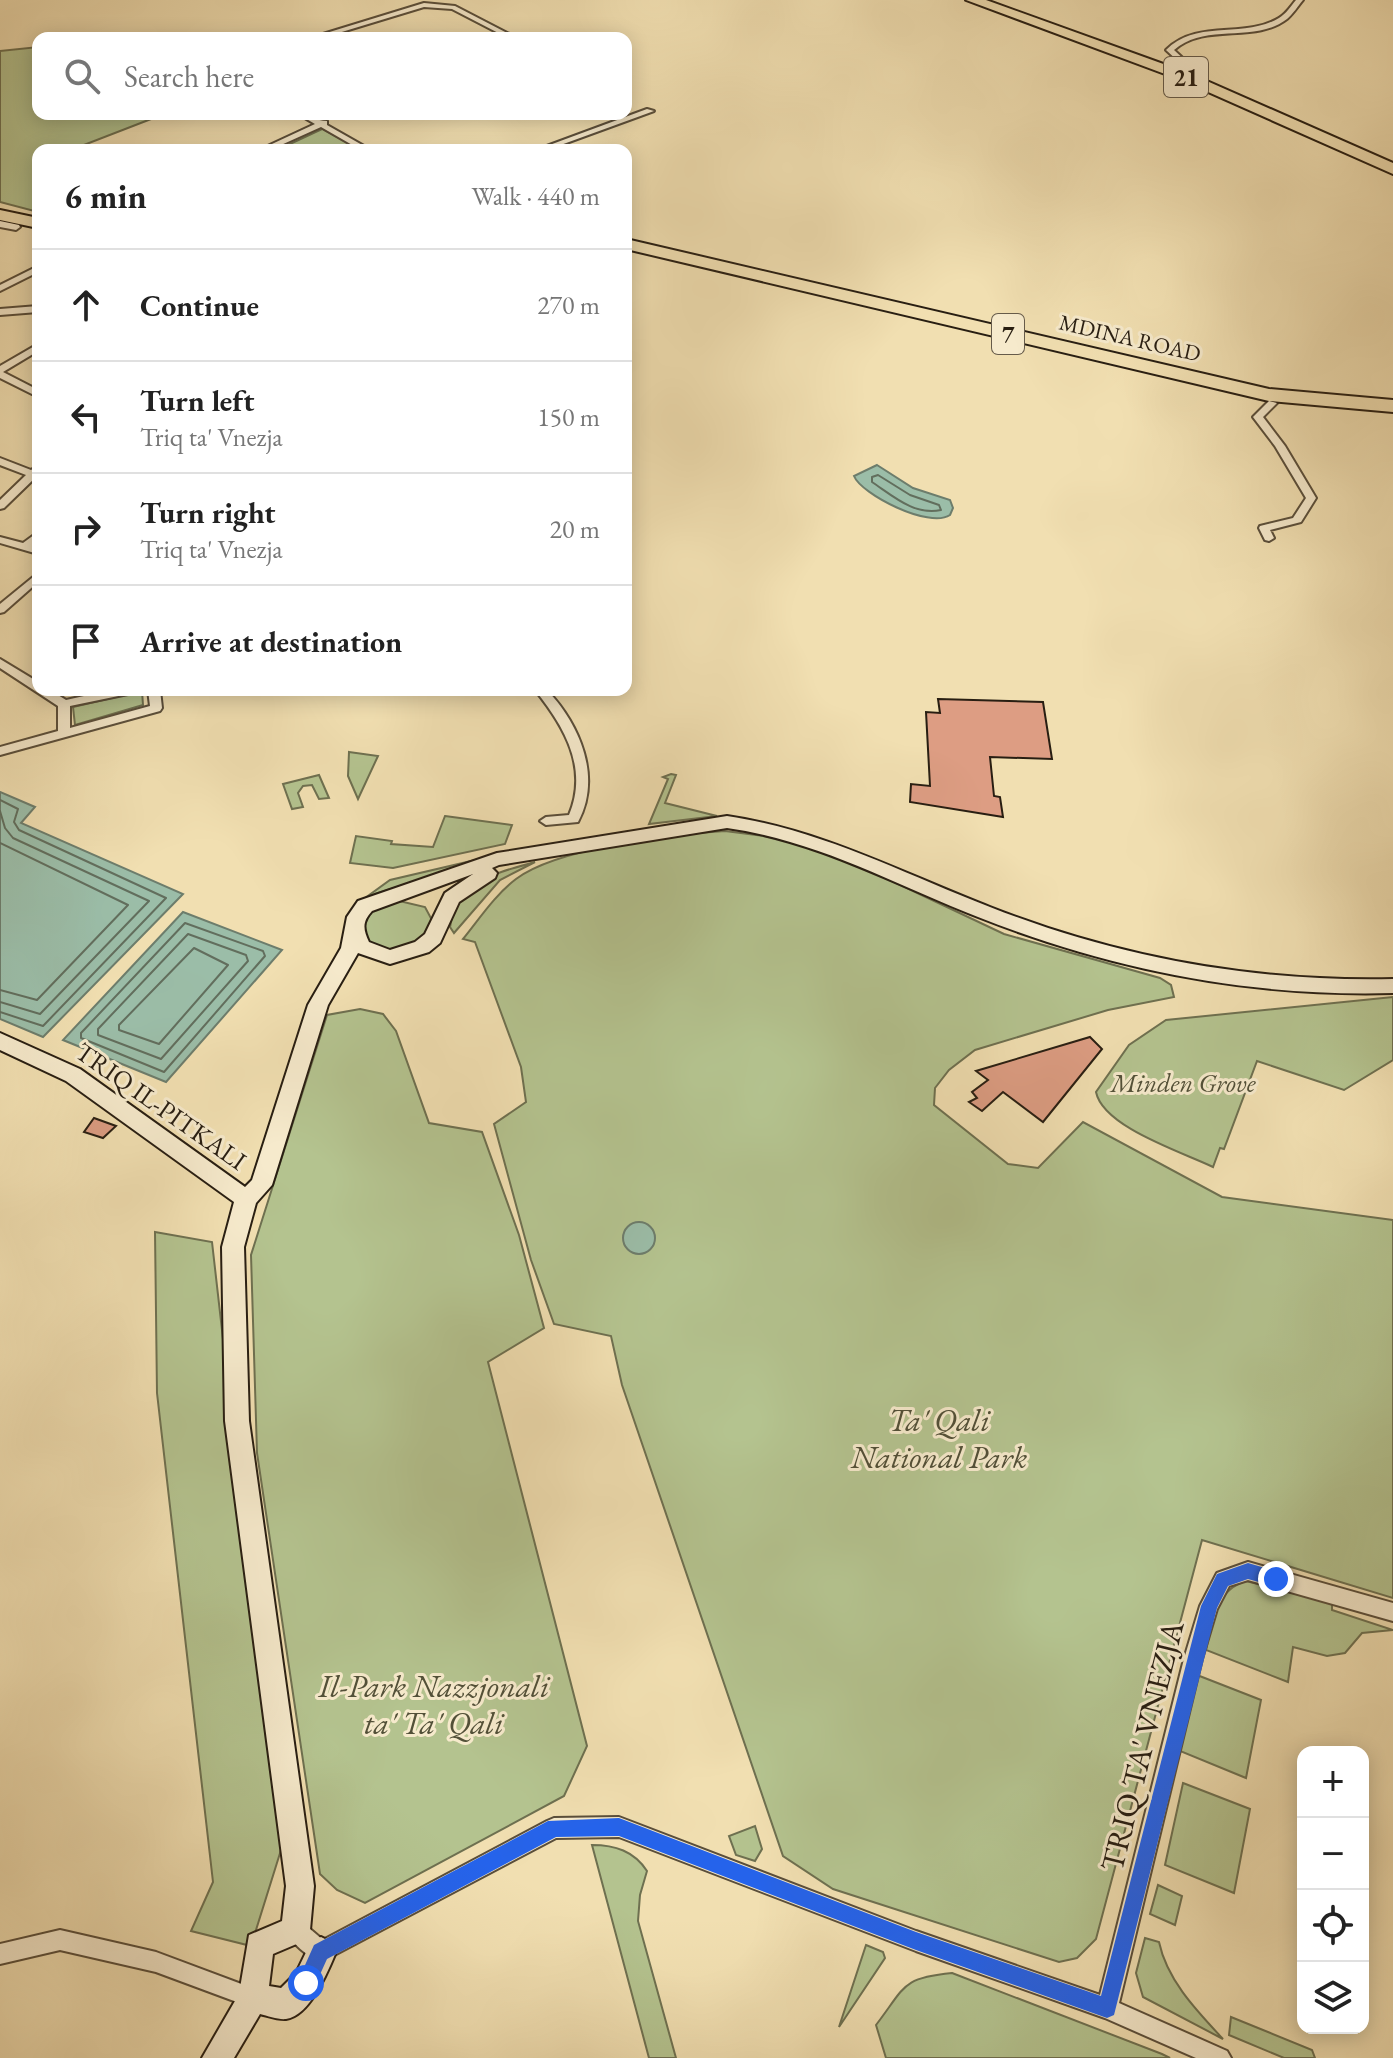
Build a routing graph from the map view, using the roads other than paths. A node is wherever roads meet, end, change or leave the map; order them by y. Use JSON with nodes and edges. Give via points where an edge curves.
{"nodes":[{"id":1,"x":973,"y":0,"type":"edge"},
{"id":2,"x":985,"y":0,"type":"edge"},
{"id":3,"x":1300,"y":0,"type":"edge"},
{"id":4,"x":334,"y":32,"type":"edge"},
{"id":5,"x":501,"y":32,"type":"edge"},
{"id":6,"x":1173,"y":68,"type":"junction"},
{"id":7,"x":650,"y":111,"type":"dead end"},
{"id":8,"x":632,"y":117,"type":"edge"},
{"id":9,"x":315,"y":120,"type":"edge"},
{"id":10,"x":625,"y":120,"type":"edge"},
{"id":11,"x":323,"y":124,"type":"junction"},
{"id":12,"x":277,"y":144,"type":"edge"},
{"id":13,"x":357,"y":144,"type":"edge"},
{"id":14,"x":557,"y":144,"type":"edge"},
{"id":15,"x":1393,"y":163,"type":"edge"},
{"id":16,"x":1393,"y":169,"type":"edge"},
{"id":17,"x":0,"y":212,"type":"edge"},
{"id":18,"x":32,"y":215,"type":"edge"},
{"id":19,"x":32,"y":221,"type":"edge"},
{"id":20,"x":0,"y":224,"type":"edge"},
{"id":21,"x":16,"y":227,"type":"dead end"},
{"id":22,"x":632,"y":245,"type":"edge"},
{"id":23,"x":632,"y":254,"type":"edge"},
{"id":24,"x":32,"y":272,"type":"edge"},
{"id":25,"x":2,"y":284,"type":"edge"},
{"id":26,"x":32,"y":309,"type":"edge"},
{"id":27,"x":0,"y":312,"type":"edge"},
{"id":28,"x":32,"y":351,"type":"edge"},
{"id":29,"x":0,"y":372,"type":"edge"},
{"id":30,"x":32,"y":391,"type":"edge"},
{"id":31,"x":1272,"y":403,"type":"junction"},
{"id":32,"x":1393,"y":406,"type":"edge"},
{"id":33,"x":1393,"y":414,"type":"edge"},
{"id":34,"x":0,"y":461,"type":"edge"},
{"id":35,"x":32,"y":470,"type":"edge"},
{"id":36,"x":32,"y":474,"type":"edge"},
{"id":37,"x":0,"y":506,"type":"edge"},
{"id":38,"x":1269,"y":538,"type":"dead end"},
{"id":39,"x":0,"y":540,"type":"edge"},
{"id":40,"x":32,"y":541,"type":"edge"},
{"id":41,"x":25,"y":547,"type":"junction"},
{"id":42,"x":32,"y":549,"type":"edge"},
{"id":43,"x":32,"y":581,"type":"edge"},
{"id":44,"x":0,"y":610,"type":"edge"},
{"id":45,"x":0,"y":663,"type":"edge"},
{"id":46,"x":32,"y":684,"type":"edge"},
{"id":47,"x":51,"y":696,"type":"edge"},
{"id":48,"x":101,"y":696,"type":"edge"},
{"id":49,"x":155,"y":696,"type":"edge"},
{"id":50,"x":547,"y":696,"type":"edge"},
{"id":51,"x":64,"y":704,"type":"junction"},
{"id":52,"x":64,"y":735,"type":"junction"},
{"id":53,"x":0,"y":751,"type":"edge"},
{"id":54,"x":546,"y":821,"type":"dead end"},
{"id":55,"x":532,"y":854,"type":"junction"},
{"id":56,"x":393,"y":894,"type":"junction"},
{"id":57,"x":438,"y":926,"type":"junction"},
{"id":58,"x":353,"y":928,"type":"junction"},
{"id":59,"x":378,"y":954,"type":"junction"},
{"id":60,"x":329,"y":982,"type":"junction"},
{"id":61,"x":1393,"y":986,"type":"edge"},
{"id":62,"x":0,"y":1041,"type":"edge"},
{"id":63,"x":246,"y":1199,"type":"junction"},
{"id":64,"x":1393,"y":1612,"type":"edge"},
{"id":65,"x":296,"y":1930,"type":"junction"},
{"id":66,"x":321,"y":1952,"type":"junction"},
{"id":67,"x":0,"y":1954,"type":"edge"},
{"id":68,"x":253,"y":1998,"type":"junction"},
{"id":69,"x":1107,"y":2008,"type":"junction"},
{"id":70,"x":217,"y":2058,"type":"edge"},
{"id":71,"x":1220,"y":2058,"type":"edge"}],
"edges":[{"from":1,"to":16,"type":"highway","number":"21","via":[[1186,77]]},
{"from":2,"to":6,"type":"highway","number":"21"},
{"from":3,"to":6,"type":"street","via":[[1281,20],[1174,45],[1170,50],[1184,63]]},
{"from":4,"to":5,"type":"street","via":[[441,3]]},
{"from":6,"to":15,"type":"highway","number":"21"},
{"from":7,"to":8,"type":"street"},
{"from":9,"to":11,"type":"street"},
{"from":10,"to":14,"type":"street"},
{"from":11,"to":12,"type":"street"},
{"from":11,"to":13,"type":"street"},
{"from":17,"to":18,"type":"highway"},
{"from":17,"to":19,"type":"highway"},
{"from":20,"to":21,"type":"street"},
{"from":22,"to":32,"type":"highway","name":"MDINA ROAD","number":"7","via":[[1269,395]]},
{"from":23,"to":31,"type":"highway","name":"MDINA ROAD","number":"7"},
{"from":24,"to":25,"type":"street"},
{"from":26,"to":27,"type":"street"},
{"from":28,"to":29,"type":"street"},
{"from":29,"to":30,"type":"street"},
{"from":31,"to":33,"type":"highway","name":"MDINA ROAD","number":"7"},
{"from":31,"to":38,"type":"street","via":[[1258,417],[1273,432],[1311,498],[1297,520],[1264,528]]},
{"from":34,"to":35,"type":"street"},
{"from":36,"to":37,"type":"street"},
{"from":39,"to":41,"type":"street"},
{"from":40,"to":41,"type":"street"},
{"from":41,"to":42,"type":"street"},
{"from":43,"to":44,"type":"street"},
{"from":45,"to":46,"type":"street"},
{"from":47,"to":51,"type":"street"},
{"from":48,"to":51,"type":"street"},
{"from":49,"to":52,"type":"street","via":[[156,708]]},
{"from":50,"to":54,"type":"street","via":[[577,751],[585,788],[574,819]]},
{"from":51,"to":52,"type":"street"},
{"from":52,"to":53,"type":"street"},
{"from":55,"to":56,"type":"main road","via":[[497,859]]},
{"from":55,"to":57,"type":"main road","via":[[467,885],[452,898]]},
{"from":55,"to":61,"type":"main road","via":[[727,822],[762,825],[843,849],[1015,924],[1168,969],[1237,983],[1313,989]]},
{"from":56,"to":57,"type":"main road","via":[[432,906]]},
{"from":56,"to":58,"type":"main road","via":[[365,906]]},
{"from":57,"to":59,"type":"main road","via":[[422,947],[390,957]]},
{"from":58,"to":59,"type":"main road","via":[[362,947]]},
{"from":58,"to":60,"type":"main road","via":[[350,950]]},
{"from":59,"to":60,"type":"main road"},
{"from":60,"to":63,"type":"main road","via":[[261,1185]]},
{"from":62,"to":63,"type":"main road","name":"TRIQ IL-PITKALI","via":[[73,1075]]},
{"from":63,"to":65,"type":"main road","via":[[231,1272],[237,1421],[300,1886]]},
{"from":64,"to":69,"type":"street","name":"TRIQ TA' VNEZJA","via":[[1248,1571],[1223,1579],[1193,1659]]},
{"from":65,"to":66,"type":"street"},
{"from":65,"to":68,"type":"main road","via":[[259,1945]]},
{"from":66,"to":68,"type":"main road","via":[[306,1983],[286,2004]]},
{"from":66,"to":69,"type":"street","via":[[554,1828],[619,1827]]},
{"from":67,"to":68,"type":"street","via":[[60,1940],[156,1962]]},
{"from":68,"to":70,"type":"main road"},
{"from":69,"to":71,"type":"street"}]}
